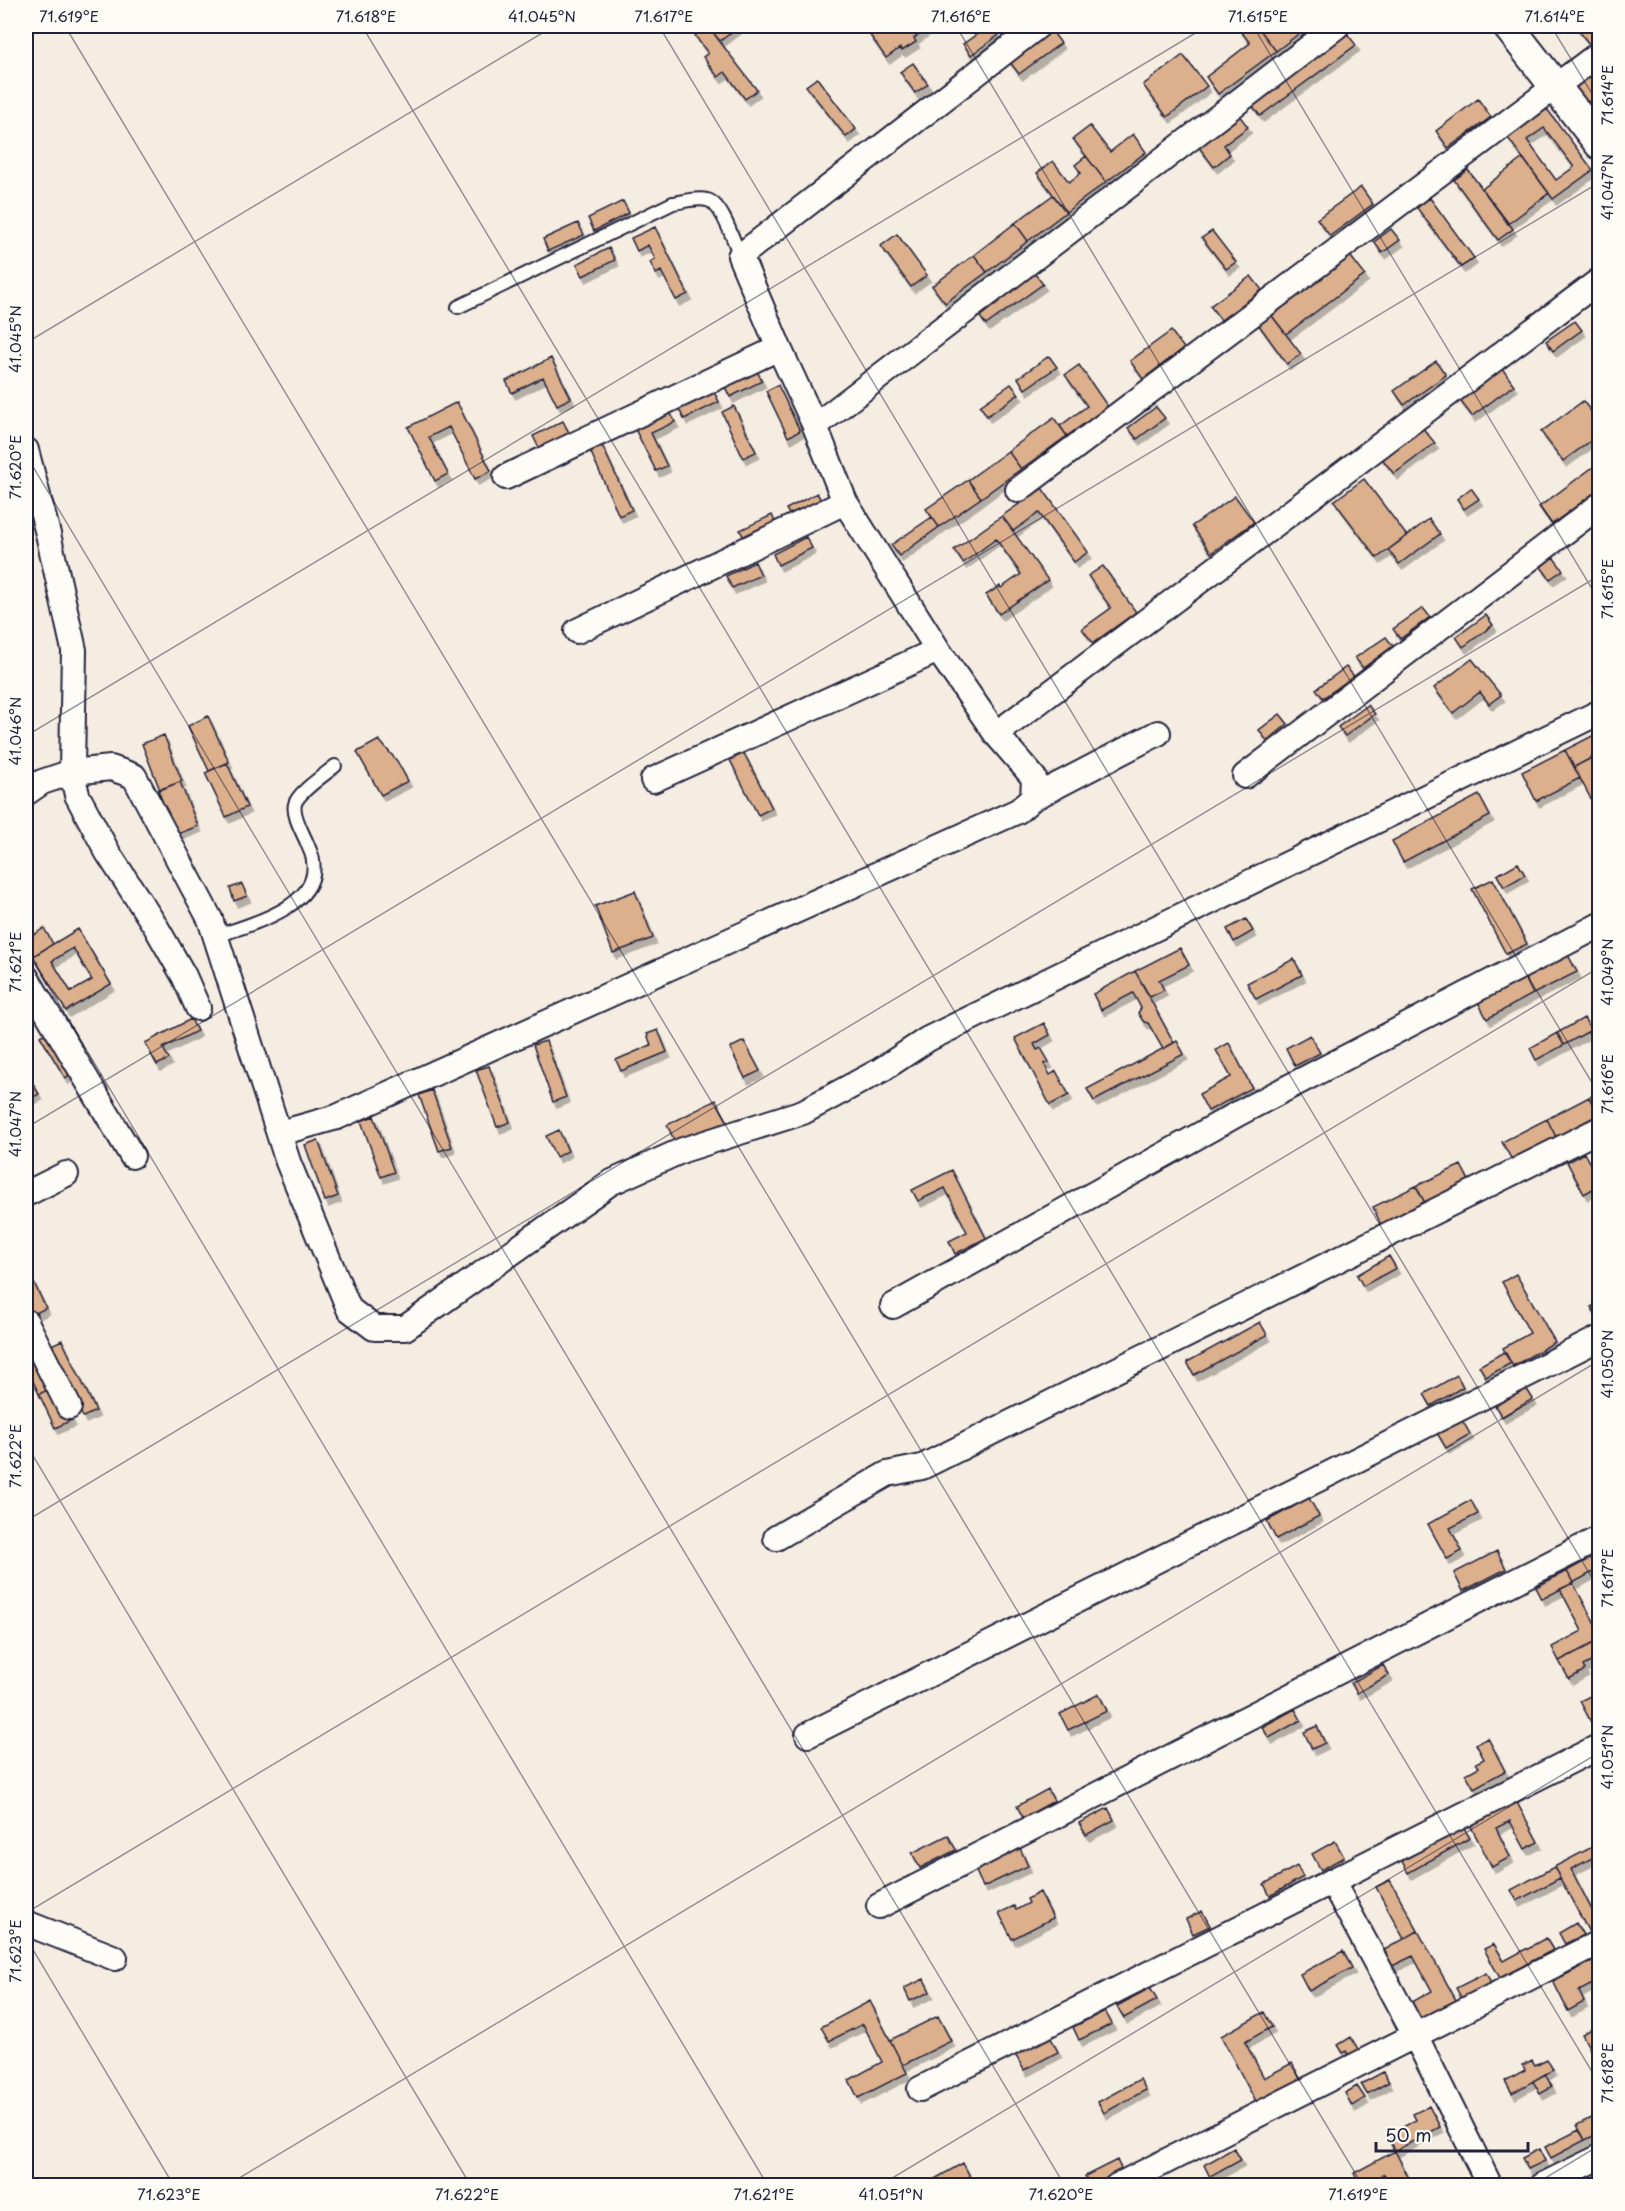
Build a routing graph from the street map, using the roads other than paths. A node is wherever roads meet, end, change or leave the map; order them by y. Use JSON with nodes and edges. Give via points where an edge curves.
{"nodes":[{"id":1,"x":1038,"y":26,"type":"edge"},
{"id":2,"x":1337,"y":26,"type":"edge"},
{"id":3,"x":1508,"y":26,"type":"edge"},
{"id":4,"x":1599,"y":53,"type":"edge"},
{"id":5,"x":1556,"y":86,"type":"junction"},
{"id":6,"x":1599,"y":144,"type":"edge"},
{"id":7,"x":740,"y":256,"type":"junction"},
{"id":8,"x":1599,"y":280,"type":"edge"},
{"id":9,"x":458,"y":307,"type":"dead end"},
{"id":10,"x":779,"y":348,"type":"junction"},
{"id":11,"x":815,"y":426,"type":"junction"},
{"id":12,"x":26,"y":450,"type":"edge"},
{"id":13,"x":506,"y":477,"type":"dead end"},
{"id":14,"x":1018,"y":490,"type":"dead end"},
{"id":15,"x":845,"y":502,"type":"junction"},
{"id":16,"x":1599,"y":505,"type":"edge"},
{"id":17,"x":577,"y":631,"type":"dead end"},
{"id":18,"x":938,"y":651,"type":"junction"},
{"id":19,"x":1599,"y":712,"type":"edge"},
{"id":20,"x":1158,"y":733,"type":"dead end"},
{"id":21,"x":996,"y":734,"type":"junction"},
{"id":22,"x":335,"y":766,"type":"dead end"},
{"id":23,"x":72,"y":772,"type":"junction"},
{"id":24,"x":1245,"y":776,"type":"dead end"},
{"id":25,"x":653,"y":780,"type":"dead end"},
{"id":26,"x":26,"y":793,"type":"edge"},
{"id":27,"x":1033,"y":798,"type":"junction"},
{"id":28,"x":1599,"y":925,"type":"edge"},
{"id":29,"x":216,"y":936,"type":"junction"},
{"id":30,"x":26,"y":977,"type":"edge"},
{"id":31,"x":198,"y":1008,"type":"dead end"},
{"id":32,"x":1599,"y":1129,"type":"edge"},
{"id":33,"x":280,"y":1133,"type":"junction"},
{"id":34,"x":132,"y":1156,"type":"dead end"},
{"id":35,"x":66,"y":1174,"type":"dead end"},
{"id":36,"x":26,"y":1194,"type":"edge"},
{"id":37,"x":892,"y":1306,"type":"dead end"},
{"id":38,"x":26,"y":1322,"type":"edge"},
{"id":39,"x":1599,"y":1338,"type":"edge"},
{"id":40,"x":69,"y":1407,"type":"dead end"},
{"id":41,"x":776,"y":1538,"type":"dead end"},
{"id":42,"x":1599,"y":1538,"type":"edge"},
{"id":43,"x":808,"y":1735,"type":"dead end"},
{"id":44,"x":1599,"y":1746,"type":"edge"},
{"id":45,"x":1332,"y":1881,"type":"junction"},
{"id":46,"x":879,"y":1906,"type":"dead end"},
{"id":47,"x":26,"y":1923,"type":"edge"},
{"id":48,"x":1599,"y":1942,"type":"edge"},
{"id":49,"x":115,"y":1959,"type":"dead end"},
{"id":50,"x":1415,"y":2035,"type":"junction"},
{"id":51,"x":920,"y":2089,"type":"dead end"},
{"id":52,"x":1599,"y":2157,"type":"edge"},
{"id":53,"x":1117,"y":2186,"type":"edge"},
{"id":54,"x":1490,"y":2186,"type":"edge"},
{"id":55,"x":1541,"y":2186,"type":"edge"}],
"edges":[{"from":1,"to":7,"type":"street"},
{"from":2,"to":11,"type":"street"},
{"from":3,"to":5,"type":"street"},
{"from":4,"to":5,"type":"street"},
{"from":5,"to":6,"type":"street"},
{"from":5,"to":14,"type":"street"},
{"from":7,"to":9,"type":"lane","via":[[717,205],[701,199],[673,204]]},
{"from":7,"to":10,"type":"street"},
{"from":8,"to":21,"type":"street"},
{"from":10,"to":11,"type":"street"},
{"from":10,"to":13,"type":"street"},
{"from":11,"to":15,"type":"street"},
{"from":12,"to":23,"type":"street","via":[[74,650]]},
{"from":15,"to":17,"type":"street"},
{"from":15,"to":18,"type":"street"},
{"from":16,"to":24,"type":"street"},
{"from":18,"to":21,"type":"street"},
{"from":18,"to":25,"type":"street"},
{"from":19,"to":33,"type":"street","via":[[927,1039],[881,1070],[803,1113],[683,1150],[610,1182],[405,1328],[374,1328],[349,1309],[288,1162]]},
{"from":20,"to":27,"type":"street"},
{"from":21,"to":27,"type":"street","via":[[1034,778]]},
{"from":22,"to":29,"type":"lane","via":[[295,803],[295,813],[314,861],[310,885],[298,900],[268,919]]},
{"from":23,"to":26,"type":"street","via":[[42,782]]},
{"from":23,"to":29,"type":"street","via":[[111,768],[134,776]]},
{"from":23,"to":31,"type":"street","via":[[77,795],[184,976]]},
{"from":27,"to":33,"type":"street","via":[[1018,811],[337,1117]]},
{"from":28,"to":37,"type":"street","via":[[1241,1112]]},
{"from":29,"to":33,"type":"street"},
{"from":30,"to":34,"type":"street"},
{"from":32,"to":41,"type":"street","via":[[922,1467],[887,1474]]},
{"from":35,"to":36,"type":"street"},
{"from":38,"to":40,"type":"street"},
{"from":39,"to":43,"type":"street"},
{"from":42,"to":46,"type":"street"},
{"from":44,"to":45,"type":"street"},
{"from":45,"to":50,"type":"street"},
{"from":45,"to":51,"type":"street"},
{"from":47,"to":49,"type":"street"},
{"from":48,"to":50,"type":"street"},
{"from":50,"to":53,"type":"street"},
{"from":50,"to":54,"type":"street"},
{"from":52,"to":55,"type":"street"}]}
